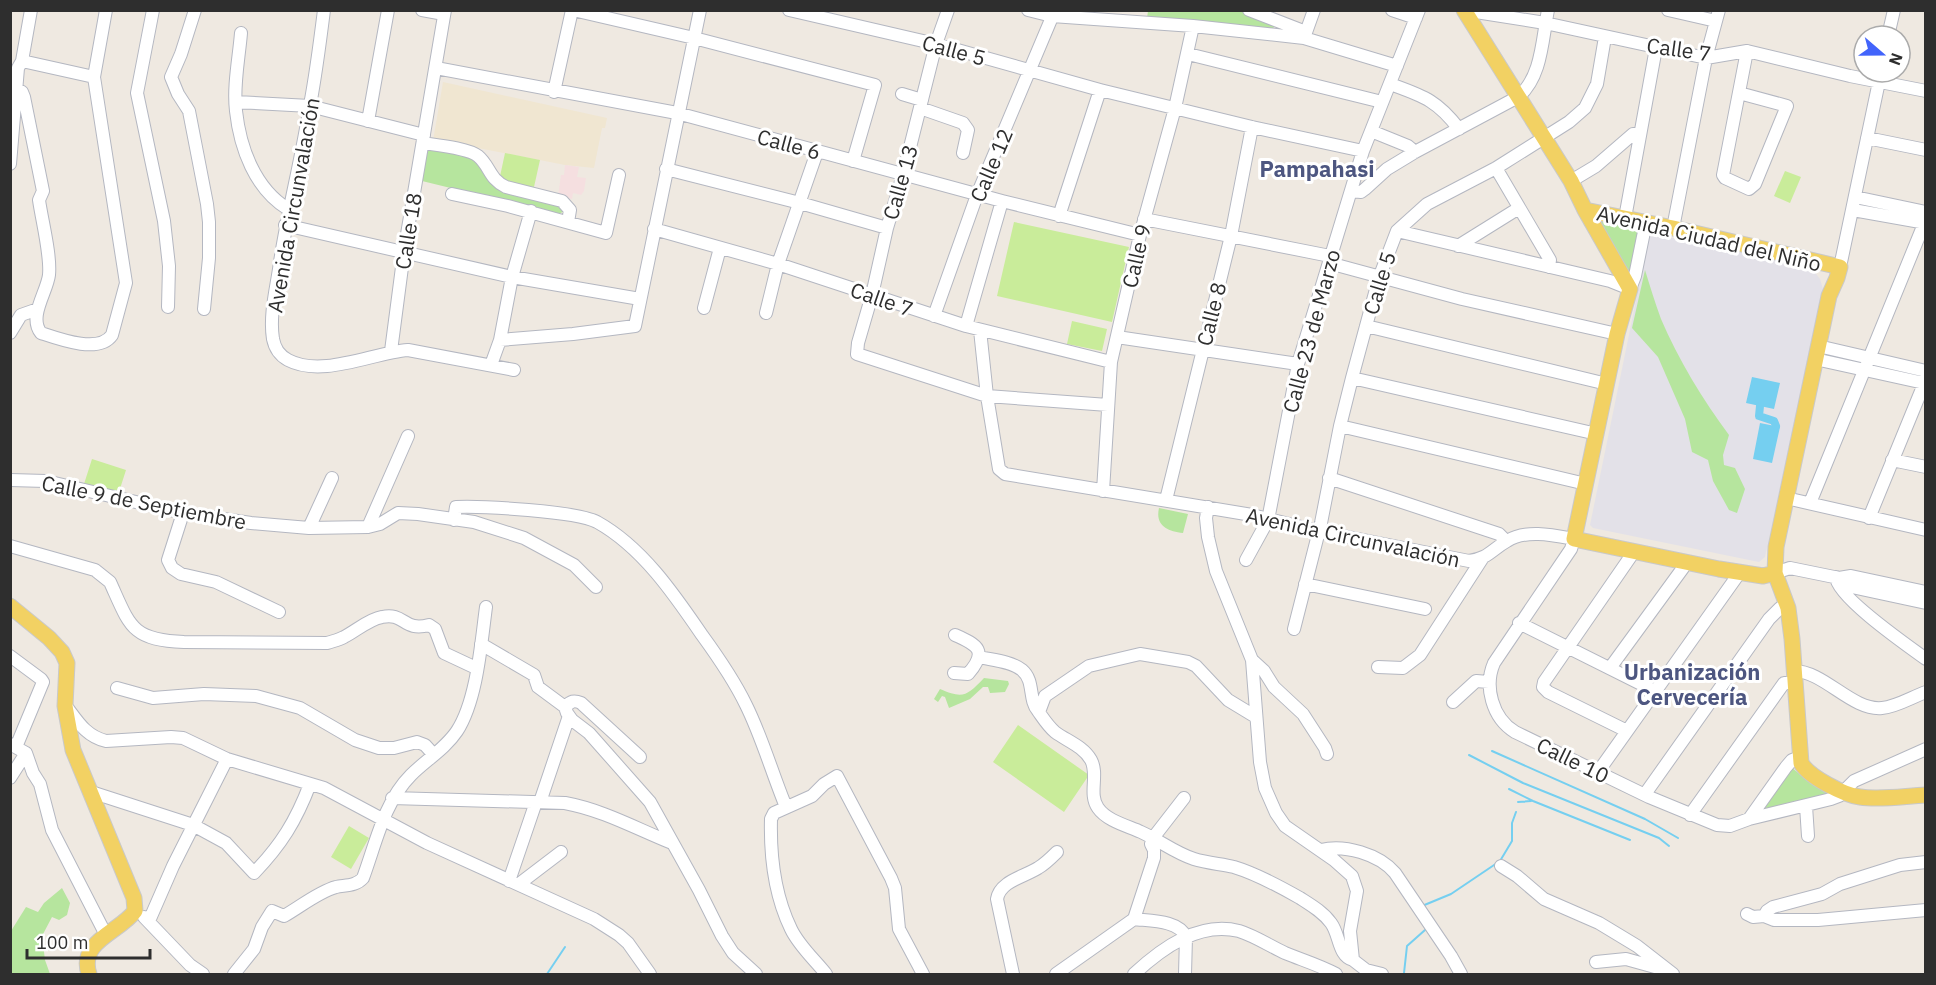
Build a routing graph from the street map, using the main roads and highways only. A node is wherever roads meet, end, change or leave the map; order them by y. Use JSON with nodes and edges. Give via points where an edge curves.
{"nodes":[{"id":1,"x":1466,"y":13,"type":"edge"},
{"id":2,"x":1585,"y":210,"type":"junction"},
{"id":3,"x":1776,"y":568,"type":"junction"},
{"id":4,"x":10,"y":606,"type":"edge"},
{"id":5,"x":1926,"y":795,"type":"edge"},
{"id":6,"x":89,"y":975,"type":"edge"}],
"edges":[{"from":1,"to":2,"type":"main road","name":"Avenida Ciudad del Niño","via":[[1571,181]]},
{"from":2,"to":3,"type":"main road","name":"Avenida Circunvalación","via":[[1630,289],[1574,539],[1763,576]]},
{"from":2,"to":3,"type":"main road","name":"Avenida Ciudad del Niño","via":[[1673,228],[1838,273],[1839,298],[1821,353],[1790,499],[1784,549]]},
{"from":3,"to":5,"type":"main road","via":[[1788,608],[1803,767],[1813,776],[1859,797]]},
{"from":4,"to":6,"type":"main road","via":[[50,638],[67,663],[65,706],[73,750],[134,898],[135,911],[129,919],[99,940],[89,955]]}]}
